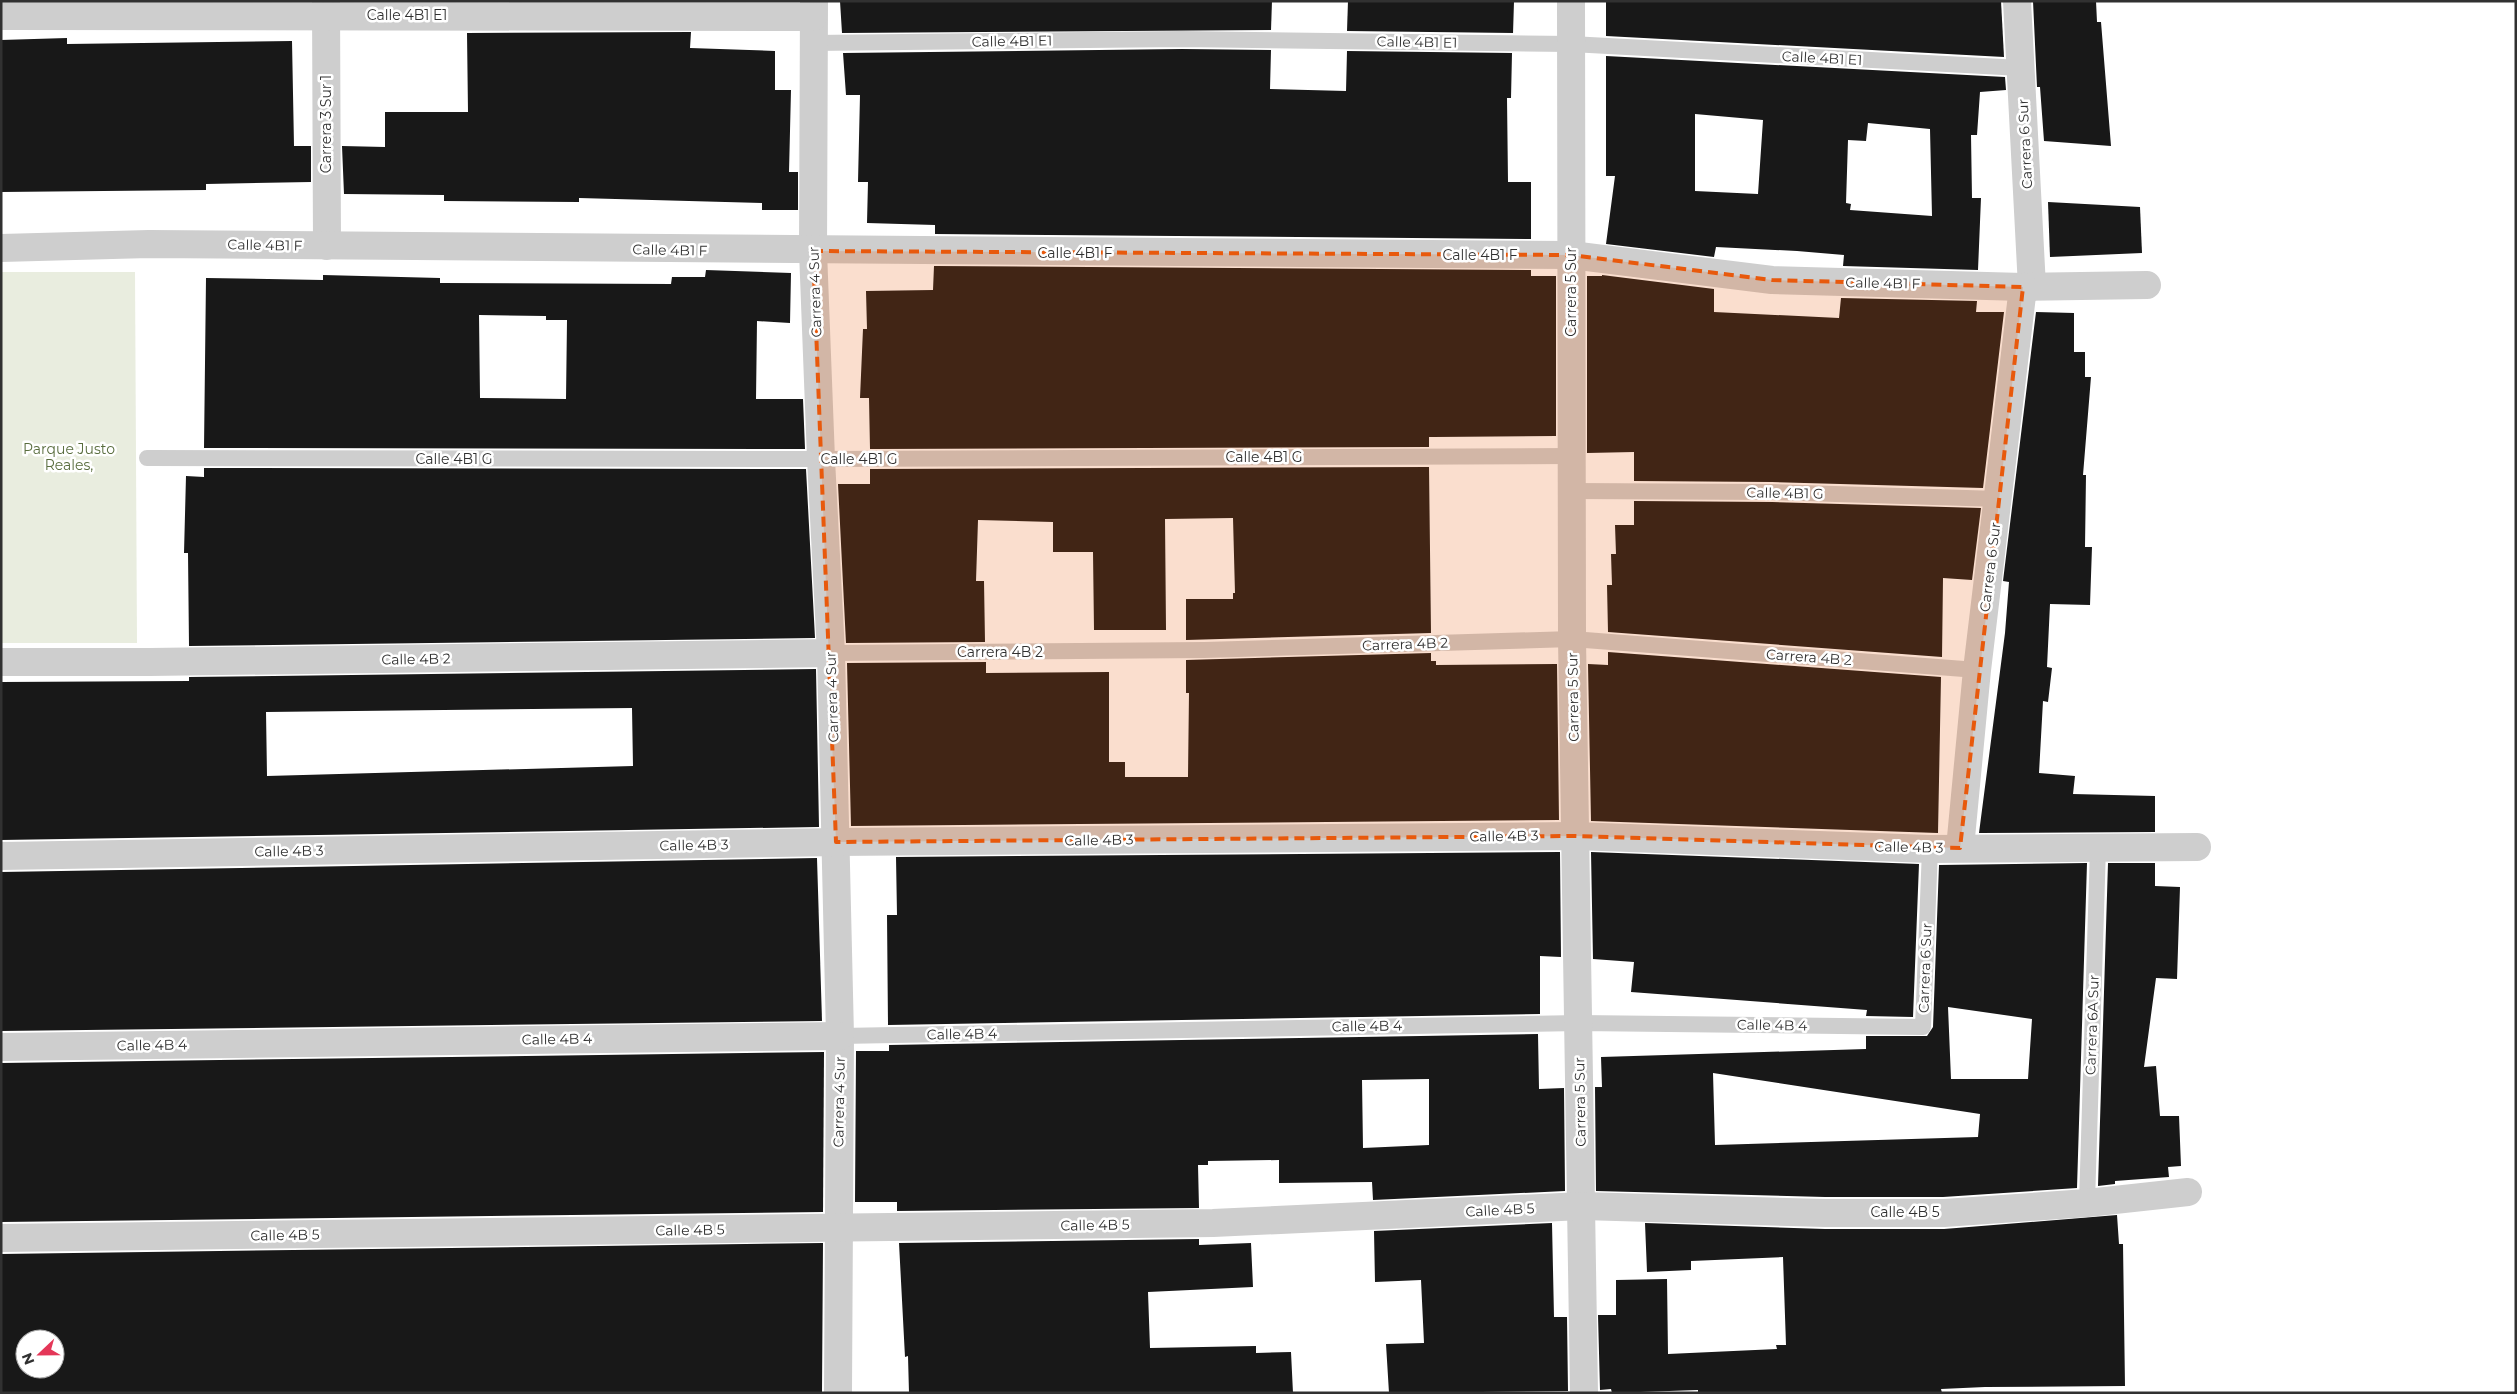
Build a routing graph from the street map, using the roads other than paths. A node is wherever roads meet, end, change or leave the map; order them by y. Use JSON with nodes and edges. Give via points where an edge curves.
{"nodes":[{"id":1,"x":1571,"y":1,"type":"edge"},
{"id":2,"x":2017,"y":1,"type":"edge"},
{"id":3,"x":326,"y":8,"type":"edge"},
{"id":4,"x":1,"y":16,"type":"edge"},
{"id":5,"x":813,"y":20,"type":"edge"},
{"id":6,"x":1571,"y":44,"type":"junction"},
{"id":7,"x":2021,"y":68,"type":"junction"},
{"id":8,"x":327,"y":246,"type":"junction"},
{"id":9,"x":1,"y":248,"type":"edge"},
{"id":10,"x":813,"y":251,"type":"junction"},
{"id":11,"x":1571,"y":255,"type":"junction"},
{"id":12,"x":2147,"y":285,"type":"dead end"},
{"id":13,"x":2028,"y":287,"type":"junction"},
{"id":14,"x":1572,"y":456,"type":"junction"},
{"id":15,"x":147,"y":458,"type":"dead end"},
{"id":16,"x":820,"y":459,"type":"junction"},
{"id":17,"x":1571,"y":491,"type":"junction"},
{"id":18,"x":1999,"y":499,"type":"junction"},
{"id":19,"x":1572,"y":639,"type":"junction"},
{"id":20,"x":831,"y":653,"type":"junction"},
{"id":21,"x":1,"y":662,"type":"edge"},
{"id":22,"x":1977,"y":670,"type":"junction"},
{"id":23,"x":1575,"y":836,"type":"junction"},
{"id":24,"x":836,"y":842,"type":"junction"},
{"id":25,"x":2197,"y":847,"type":"dead end"},
{"id":26,"x":1960,"y":848,"type":"junction"},
{"id":27,"x":2098,"y":848,"type":"junction"},
{"id":28,"x":1930,"y":849,"type":"junction"},
{"id":29,"x":1,"y":856,"type":"edge"},
{"id":30,"x":1579,"y":1022,"type":"junction"},
{"id":31,"x":1923,"y":1027,"type":"joint"},
{"id":32,"x":840,"y":1036,"type":"junction"},
{"id":33,"x":1,"y":1047,"type":"edge"},
{"id":34,"x":2188,"y":1192,"type":"dead end"},
{"id":35,"x":2087,"y":1202,"type":"junction"},
{"id":36,"x":1582,"y":1206,"type":"junction"},
{"id":37,"x":838,"y":1228,"type":"junction"},
{"id":38,"x":1,"y":1238,"type":"edge"},
{"id":39,"x":838,"y":1393,"type":"edge"},
{"id":40,"x":1584,"y":1393,"type":"edge"}],
"edges":[{"from":1,"to":6,"type":"street","name":"Carrera 5 Sur"},
{"from":2,"to":7,"type":"street","name":"Carrera 6 Sur"},
{"from":3,"to":4,"type":"street","name":"Calle 4B1 E1"},
{"from":3,"to":5,"type":"street","name":"Calle 4B1 E1"},
{"from":3,"to":8,"type":"street","name":"Carrera 3 Sur 1"},
{"from":5,"to":6,"type":"lane","name":"Calle 4B1 E1","via":[[1182,38]]},
{"from":5,"to":10,"type":"street","name":"Carrera 4 Sur"},
{"from":6,"to":7,"type":"lane","name":"Calle 4B1 E1"},
{"from":6,"to":11,"type":"street","name":"Carrera 5 Sur"},
{"from":7,"to":13,"type":"street","name":"Carrera 6 Sur"},
{"from":8,"to":9,"type":"street","name":"Calle 4B1 F","via":[[148,244]]},
{"from":8,"to":10,"type":"street","name":"Calle 4B1 F"},
{"from":10,"to":11,"type":"street","name":"Calle 4B1 F"},
{"from":10,"to":16,"type":"street","name":"Carrera 4 Sur"},
{"from":11,"to":13,"type":"street","name":"Calle 4B1 F","via":[[1772,280]]},
{"from":11,"to":14,"type":"street","name":"Carrera 5 Sur"},
{"from":12,"to":13,"type":"street","name":"Calle 4B1 F"},
{"from":13,"to":18,"type":"street","name":"Carrera 6 Sur"},
{"from":14,"to":16,"type":"lane","name":"Calle 4B1 G"},
{"from":14,"to":17,"type":"street","name":"Carrera 5 Sur"},
{"from":15,"to":16,"type":"lane","name":"Calle 4B1 G"},
{"from":16,"to":20,"type":"street","name":"Carrera 4 Sur"},
{"from":17,"to":18,"type":"lane","name":"Calle 4B1 G","via":[[1772,492]]},
{"from":17,"to":19,"type":"street","name":"Carrera 5 Sur"},
{"from":18,"to":22,"type":"street","name":"Carrera 6 Sur"},
{"from":19,"to":20,"type":"lane","name":"Carrera 4B 2","via":[[1204,650]]},
{"from":19,"to":22,"type":"lane","name":"Carrera 4B 2"},
{"from":19,"to":23,"type":"street","name":"Carrera 5 Sur"},
{"from":20,"to":21,"type":"street","name":"Calle 4B 2"},
{"from":20,"to":24,"type":"street","name":"Carrera 4 Sur"},
{"from":22,"to":26,"type":"street","name":"Carrera 6 Sur"},
{"from":23,"to":24,"type":"street","name":"Calle 4B 3"},
{"from":23,"to":28,"type":"street","name":"Calle 4B 3"},
{"from":23,"to":30,"type":"street","name":"Carrera 5 Sur"},
{"from":24,"to":29,"type":"street","name":"Calle 4B 3"},
{"from":24,"to":32,"type":"street","name":"Carrera 4 Sur"},
{"from":25,"to":27,"type":"street","name":"Calle 4B 3"},
{"from":26,"to":27,"type":"street","name":"Calle 4B 3"},
{"from":26,"to":28,"type":"street","name":"Calle 4B 3"},
{"from":27,"to":35,"type":"lane","name":"Carrera 6A Sur"},
{"from":28,"to":31,"type":"lane","name":"Carrera 6 Sur"},
{"from":30,"to":31,"type":"lane","name":"Calle 4B 4"},
{"from":30,"to":32,"type":"lane","name":"Calle 4B 4"},
{"from":30,"to":36,"type":"street","name":"Carrera 5 Sur"},
{"from":32,"to":33,"type":"street","name":"Calle 4B 4"},
{"from":32,"to":37,"type":"street","name":"Carrera 4 Sur"},
{"from":34,"to":35,"type":"street","name":"Calle 4B 5"},
{"from":35,"to":36,"type":"street","name":"Calle 4B 5","via":[[1944,1212],[1825,1213]]},
{"from":36,"to":37,"type":"street","name":"Calle 4B 5","via":[[1213,1223]]},
{"from":36,"to":40,"type":"street","name":"Carrera 5 Sur"},
{"from":37,"to":38,"type":"street","name":"Calle 4B 5"},
{"from":37,"to":39,"type":"street","name":"Carrera 4 Sur"}]}
